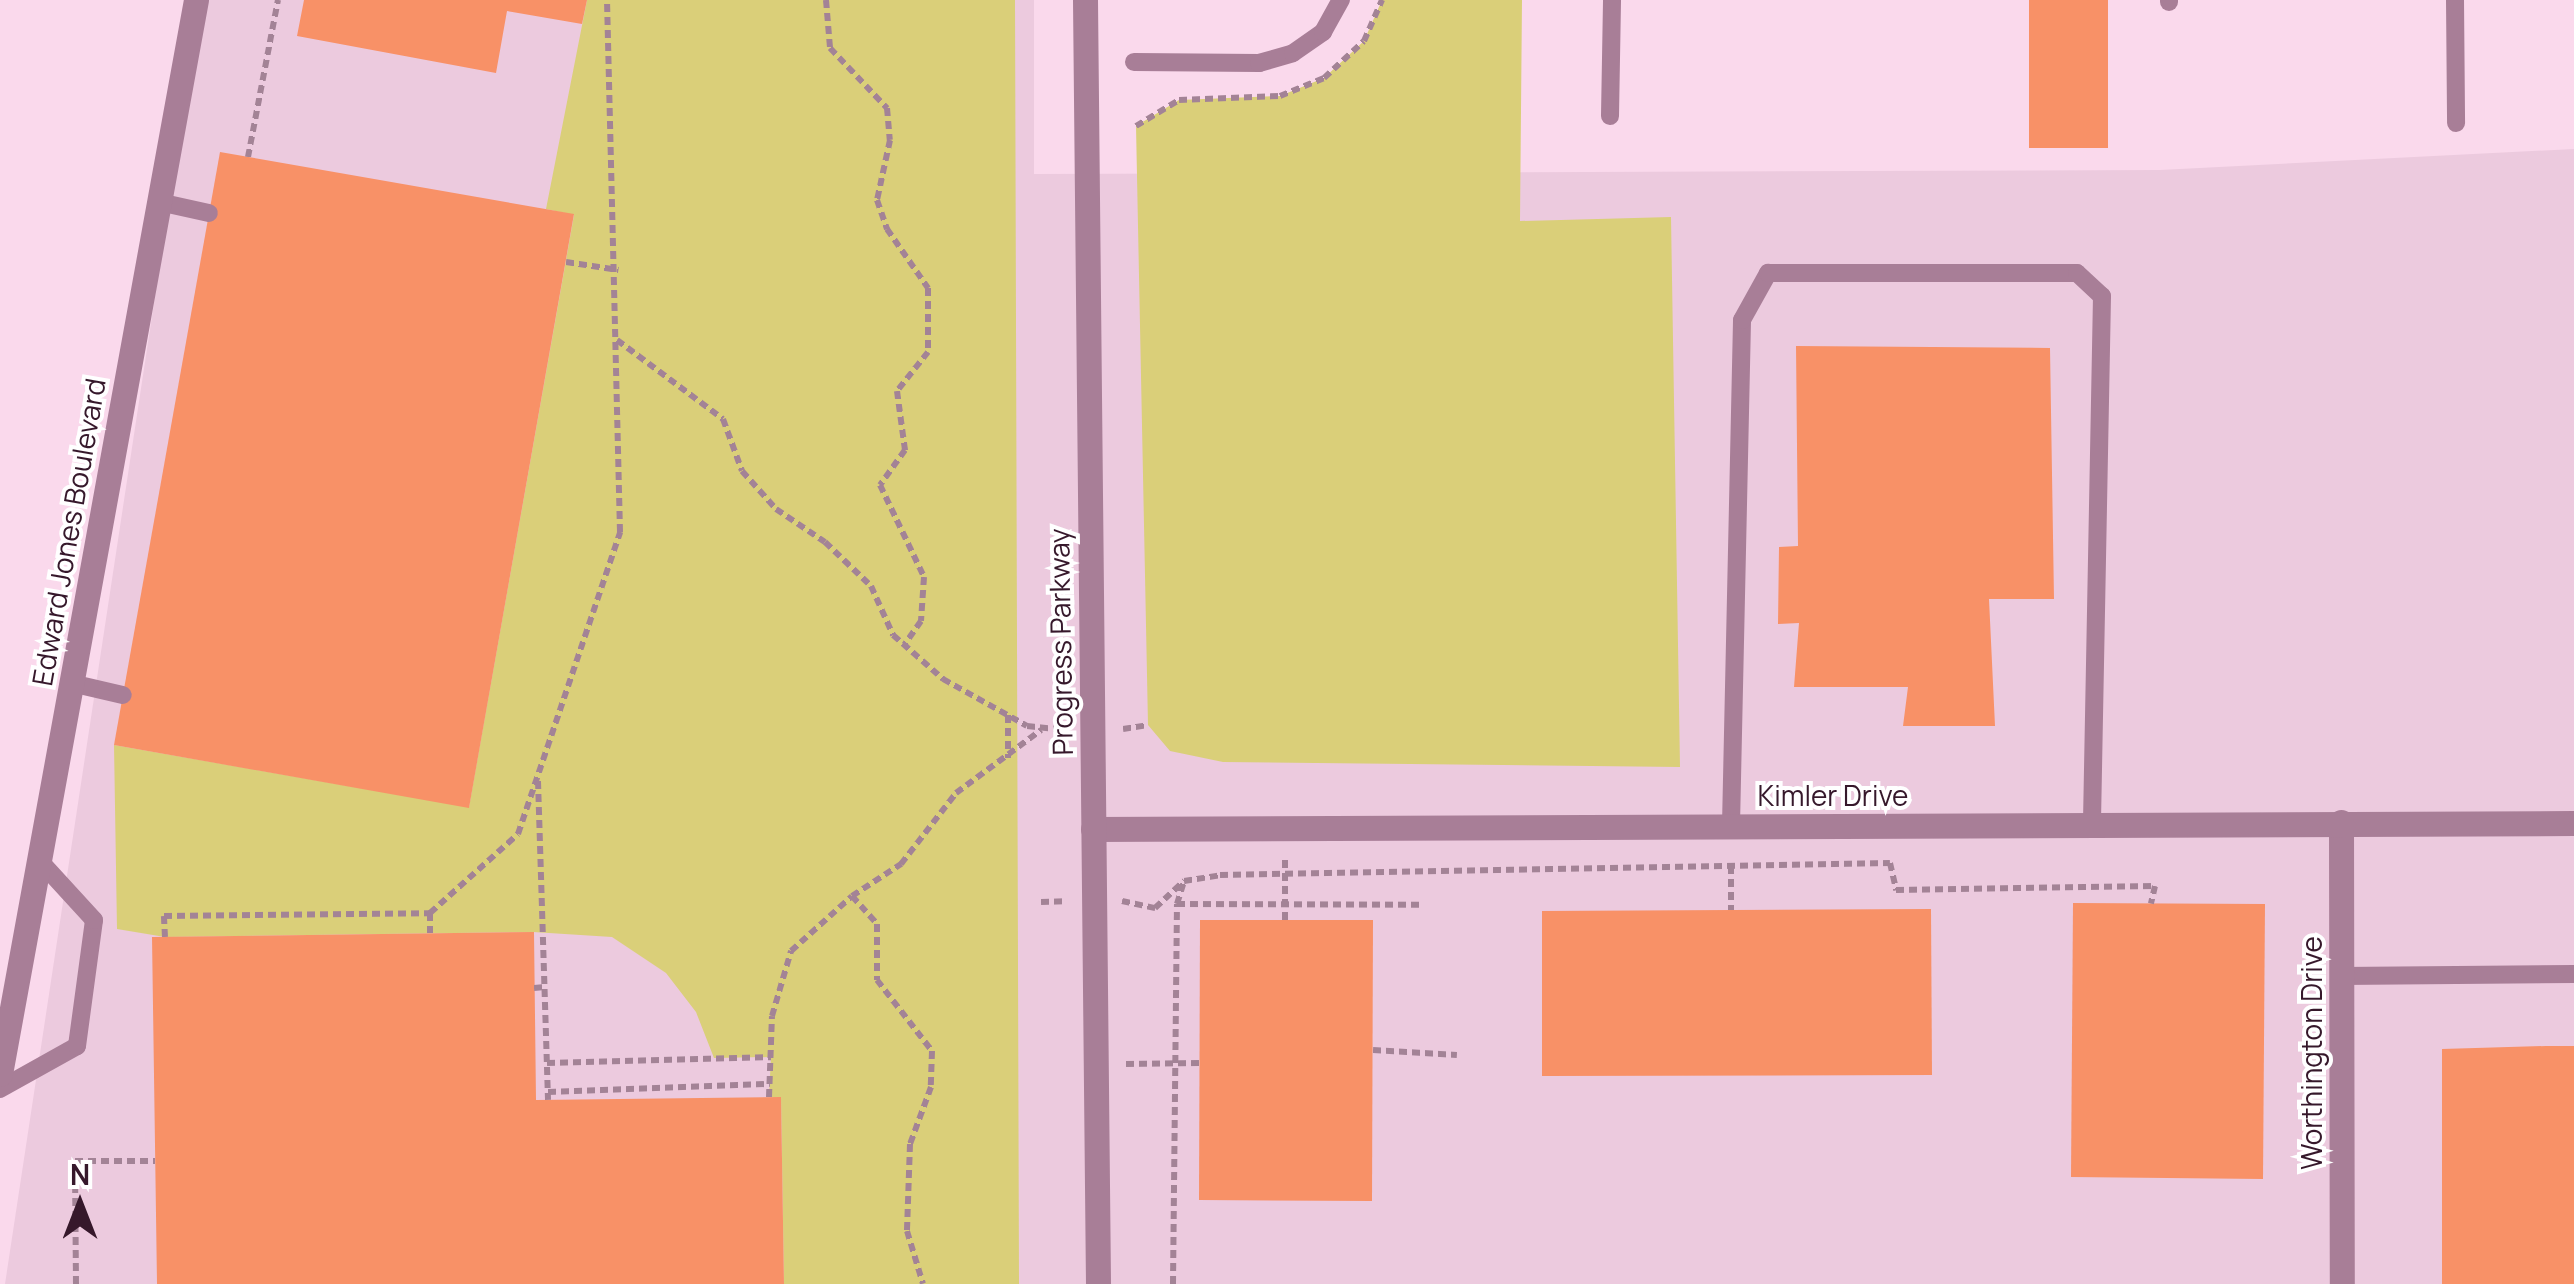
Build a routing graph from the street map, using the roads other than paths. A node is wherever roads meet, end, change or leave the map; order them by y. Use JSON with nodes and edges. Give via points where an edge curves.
{"nodes":[{"id":1,"x":196,"y":0,"type":"edge"},
{"id":2,"x":1085,"y":0,"type":"edge"},
{"id":3,"x":1342,"y":0,"type":"edge"},
{"id":4,"x":1612,"y":0,"type":"edge"},
{"id":5,"x":2455,"y":0,"type":"edge"},
{"id":6,"x":1134,"y":62,"type":"dead end"},
{"id":7,"x":1610,"y":116,"type":"dead end"},
{"id":8,"x":2456,"y":124,"type":"dead end"},
{"id":9,"x":159,"y":202,"type":"junction"},
{"id":10,"x":209,"y":214,"type":"dead end"},
{"id":11,"x":71,"y":683,"type":"junction"},
{"id":12,"x":123,"y":695,"type":"dead end"},
{"id":13,"x":2341,"y":822,"type":"junction"},
{"id":14,"x":2574,"y":823,"type":"edge"},
{"id":15,"x":2092,"y":824,"type":"junction"},
{"id":16,"x":1731,"y":825,"type":"junction"},
{"id":17,"x":1093,"y":829,"type":"junction"},
{"id":18,"x":39,"y":860,"type":"junction"},
{"id":19,"x":2574,"y":974,"type":"edge"},
{"id":20,"x":2341,"y":976,"type":"junction"},
{"id":21,"x":0,"y":1074,"type":"edge"},
{"id":22,"x":0,"y":1090,"type":"edge"},
{"id":23,"x":1098,"y":1284,"type":"edge"},
{"id":24,"x":2342,"y":1284,"type":"edge"}],
"edges":[{"from":1,"to":9,"type":"street","name":"Edward Jones Boulevard"},
{"from":2,"to":17,"type":"street","name":"Progress Parkway"},
{"from":3,"to":6,"type":"lane","via":[[1323,32],[1293,53],[1259,63]]},
{"from":4,"to":7,"type":"lane"},
{"from":5,"to":8,"type":"lane"},
{"from":9,"to":10,"type":"lane"},
{"from":9,"to":11,"type":"street","name":"Edward Jones Boulevard"},
{"from":11,"to":12,"type":"lane"},
{"from":11,"to":18,"type":"street","name":"Edward Jones Boulevard"},
{"from":13,"to":14,"type":"street","name":"Kimler Drive"},
{"from":13,"to":15,"type":"street","name":"Kimler Drive"},
{"from":13,"to":20,"type":"street","name":"Worthington Drive"},
{"from":15,"to":16,"type":"street","name":"Kimler Drive"},
{"from":15,"to":16,"type":"lane","via":[[2102,296],[2077,273],[1768,273],[1742,320]]},
{"from":16,"to":17,"type":"street","name":"Kimler Drive"},
{"from":17,"to":23,"type":"street","name":"Progress Parkway"},
{"from":18,"to":21,"type":"street","name":"Edward Jones Boulevard"},
{"from":18,"to":22,"type":"lane","via":[[94,920],[76,1046]]},
{"from":19,"to":20,"type":"lane"},
{"from":20,"to":24,"type":"street","name":"Worthington Drive"}]}
